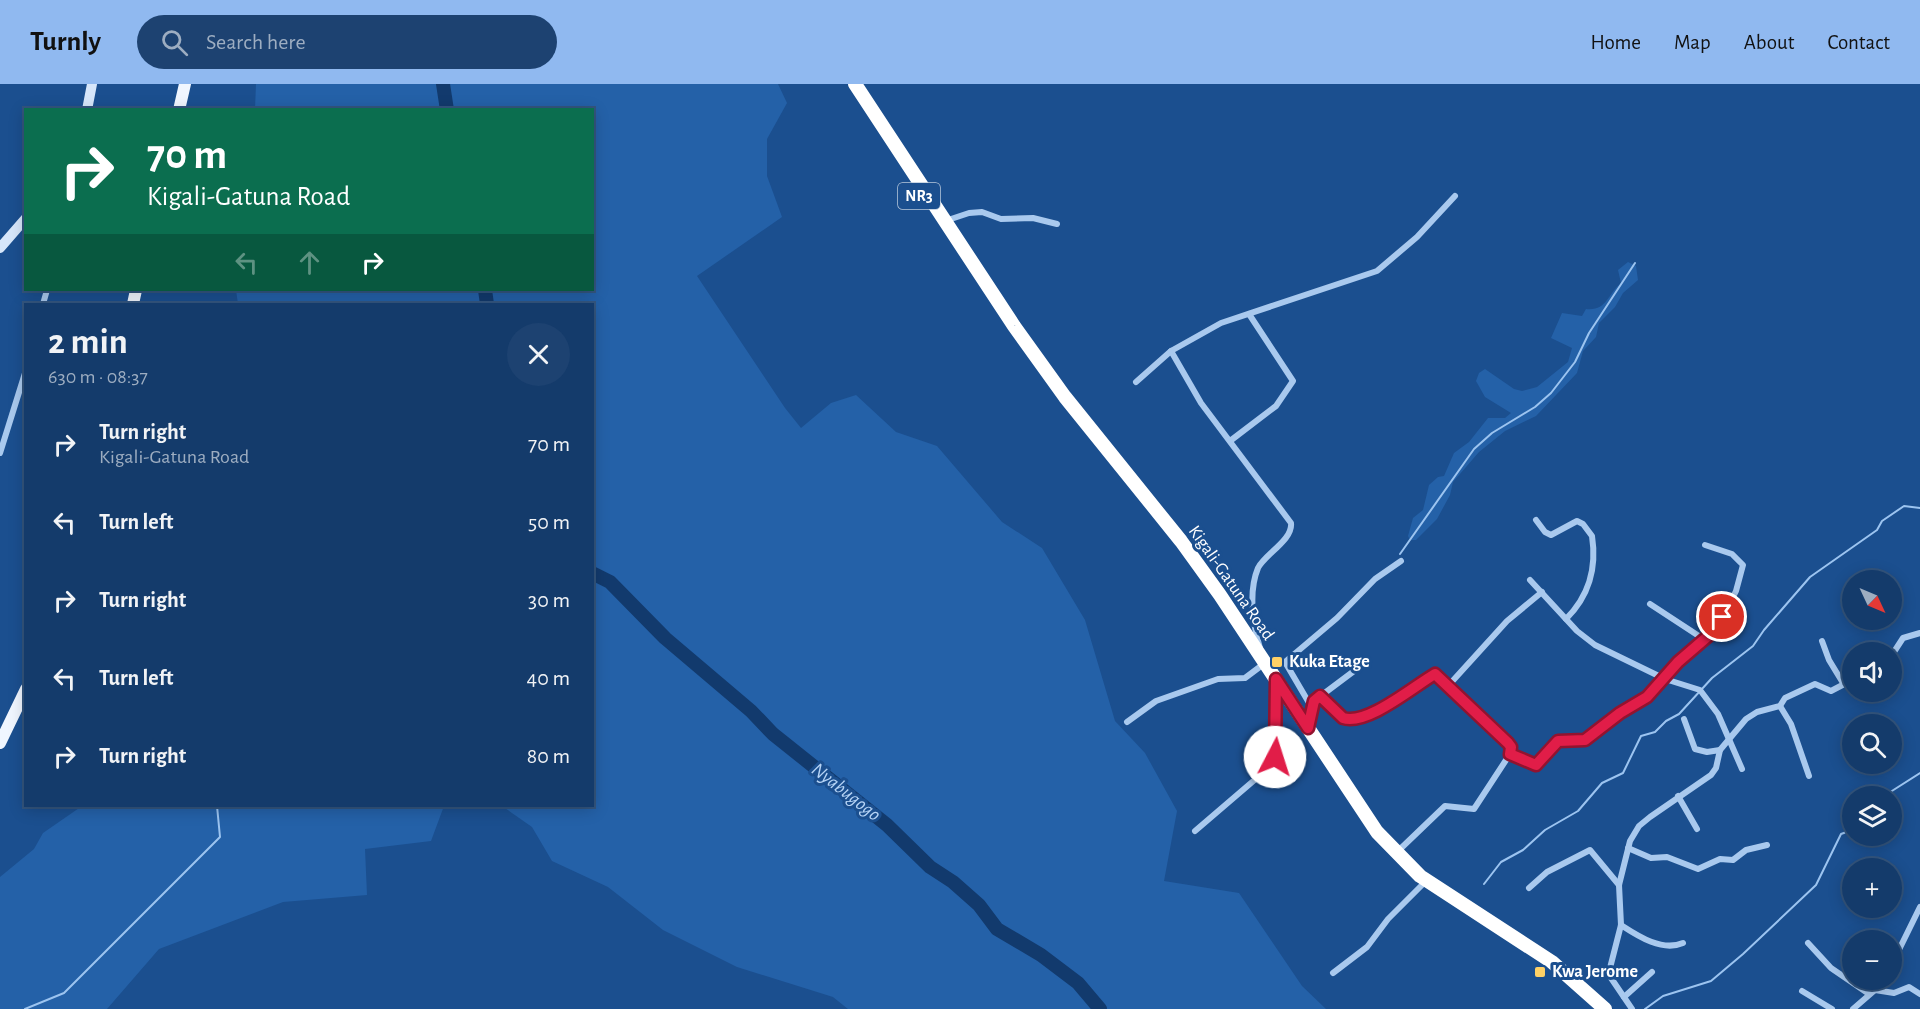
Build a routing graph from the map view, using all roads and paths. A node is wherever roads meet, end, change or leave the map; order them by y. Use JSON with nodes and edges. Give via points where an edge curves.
{"nodes":[{"id":1,"x":92,"y":84,"type":"edge"},
{"id":2,"x":185,"y":84,"type":"edge"},
{"id":3,"x":845,"y":84,"type":"edge"},
{"id":4,"x":855,"y":84,"type":"edge"},
{"id":5,"x":87,"y":108,"type":"edge"},
{"id":6,"x":179,"y":108,"type":"edge"},
{"id":7,"x":1455,"y":196,"type":"dead end"},
{"id":8,"x":24,"y":220,"type":"edge"},
{"id":9,"x":944,"y":221,"type":"junction"},
{"id":10,"x":1057,"y":224,"type":"dead end"},
{"id":11,"x":0,"y":248,"type":"edge"},
{"id":12,"x":999,"y":304,"type":"junction"},
{"id":13,"x":1249,"y":314,"type":"junction"},
{"id":14,"x":1171,"y":351,"type":"junction"},
{"id":15,"x":24,"y":376,"type":"edge"},
{"id":16,"x":1136,"y":381,"type":"dead end"},
{"id":17,"x":1230,"y":441,"type":"junction"},
{"id":18,"x":0,"y":453,"type":"edge"},
{"id":19,"x":1536,"y":520,"type":"dead end"},
{"id":20,"x":1705,"y":545,"type":"dead end"},
{"id":21,"x":1401,"y":561,"type":"dead end"},
{"id":22,"x":1530,"y":580,"type":"dead end"},
{"id":23,"x":1542,"y":592,"type":"junction"},
{"id":24,"x":1650,"y":604,"type":"dead end"},
{"id":25,"x":1566,"y":619,"type":"junction"},
{"id":26,"x":1920,"y":633,"type":"edge"},
{"id":27,"x":1705,"y":639,"type":"junction"},
{"id":28,"x":1822,"y":641,"type":"dead end"},
{"id":29,"x":1900,"y":642,"type":"edge"},
{"id":30,"x":1266,"y":665,"type":"junction"},
{"id":31,"x":1358,"y":668,"type":"dead end"},
{"id":32,"x":1276,"y":679,"type":"junction"},
{"id":33,"x":1665,"y":679,"type":"junction"},
{"id":34,"x":1842,"y":681,"type":"edge"},
{"id":35,"x":1842,"y":684,"type":"edge"},
{"id":36,"x":1448,"y":686,"type":"junction"},
{"id":37,"x":24,"y":692,"type":"edge"},
{"id":38,"x":1320,"y":696,"type":"junction"},
{"id":39,"x":1780,"y":706,"type":"junction"},
{"id":40,"x":1312,"y":708,"type":"junction"},
{"id":41,"x":1684,"y":719,"type":"dead end"},
{"id":42,"x":4,"y":722,"type":"edge"},
{"id":43,"x":1127,"y":722,"type":"dead end"},
{"id":44,"x":1308,"y":728,"type":"junction"},
{"id":45,"x":1729,"y":739,"type":"junction"},
{"id":46,"x":0,"y":743,"type":"edge"},
{"id":47,"x":1720,"y":750,"type":"junction"},
{"id":48,"x":1510,"y":754,"type":"junction"},
{"id":49,"x":1742,"y":769,"type":"dead end"},
{"id":50,"x":1809,"y":776,"type":"dead end"},
{"id":51,"x":1678,"y":796,"type":"junction"},
{"id":52,"x":1697,"y":829,"type":"dead end"},
{"id":53,"x":1195,"y":831,"type":"dead end"},
{"id":54,"x":1767,"y":845,"type":"dead end"},
{"id":55,"x":1628,"y":848,"type":"junction"},
{"id":56,"x":1396,"y":853,"type":"junction"},
{"id":57,"x":1427,"y":881,"type":"junction"},
{"id":58,"x":1619,"y":885,"type":"junction"},
{"id":59,"x":1529,"y":888,"type":"dead end"},
{"id":60,"x":1920,"y":908,"type":"edge"},
{"id":61,"x":1621,"y":925,"type":"junction"},
{"id":62,"x":1683,"y":943,"type":"dead end"},
{"id":63,"x":1808,"y":943,"type":"dead end"},
{"id":64,"x":1902,"y":944,"type":"edge"},
{"id":65,"x":1652,"y":972,"type":"dead end"},
{"id":66,"x":1334,"y":974,"type":"dead end"},
{"id":67,"x":1802,"y":991,"type":"dead end"},
{"id":68,"x":1872,"y":992,"type":"junction"},
{"id":69,"x":1920,"y":994,"type":"edge"},
{"id":70,"x":1624,"y":997,"type":"junction"},
{"id":71,"x":1605,"y":1009,"type":"edge"},
{"id":72,"x":1632,"y":1009,"type":"edge"},
{"id":73,"x":1832,"y":1009,"type":"edge"},
{"id":74,"x":1853,"y":1009,"type":"edge"}],
"edges":[{"from":1,"to":5,"type":"street"},
{"from":2,"to":6,"type":"main road"},
{"from":3,"to":12,"type":"highway","name":"Kigali-Gatuna Road","number":"NR3","via":[[926,206]]},
{"from":4,"to":9,"type":"highway","name":"Kigali-Gatuna Road","number":"NR3"},
{"from":7,"to":13,"type":"street","via":[[1417,237],[1377,271]]},
{"from":8,"to":11,"type":"street"},
{"from":9,"to":10,"type":"street","via":[[982,212],[1000,219],[1033,218]]},
{"from":9,"to":12,"type":"highway","name":"Kigali-Gatuna Road","number":"NR3"},
{"from":12,"to":30,"type":"highway","name":"Kigali-Gatuna Road","number":"NR3","via":[[1065,397],[1181,541]]},
{"from":13,"to":14,"type":"street","via":[[1202,332]]},
{"from":13,"to":17,"type":"street","via":[[1293,381],[1276,406]]},
{"from":14,"to":16,"type":"street"},
{"from":14,"to":17,"type":"street","via":[[1201,403]]},
{"from":15,"to":18,"type":"street"},
{"from":17,"to":30,"type":"street","via":[[1292,527],[1262,562],[1255,580],[1253,626]]},
{"from":19,"to":25,"type":"street","via":[[1551,535],[1577,521],[1592,536],[1590,582],[1577,608]]},
{"from":20,"to":27,"type":"street","via":[[1732,554],[1743,565],[1732,600],[1720,623]]},
{"from":21,"to":40,"type":"street","via":[[1375,579],[1285,662]]},
{"from":22,"to":23,"type":"street"},
{"from":23,"to":25,"type":"street"},
{"from":23,"to":36,"type":"street","via":[[1507,621]]},
{"from":24,"to":27,"type":"street"},
{"from":25,"to":33,"type":"street","via":[[1595,645]]},
{"from":26,"to":29,"type":"street"},
{"from":27,"to":33,"type":"street"},
{"from":28,"to":34,"type":"street"},
{"from":30,"to":32,"type":"highway","name":"Kigali-Gatuna Road","number":"NR3"},
{"from":30,"to":43,"type":"street","via":[[1245,678],[1218,680],[1156,701]]},
{"from":31,"to":38,"type":"street"},
{"from":32,"to":44,"type":"highway","name":"Kigali-Gatuna Road","number":"NR3"},
{"from":32,"to":53,"type":"street","via":[[1275,757],[1265,771]]},
{"from":33,"to":45,"type":"street","via":[[1700,690],[1718,714]]},
{"from":33,"to":48,"type":"street","via":[[1647,697],[1585,740],[1558,741],[1536,765]]},
{"from":35,"to":39,"type":"street","via":[[1831,690],[1815,684],[1785,698]]},
{"from":36,"to":38,"type":"street","via":[[1435,674],[1386,706],[1348,720]]},
{"from":36,"to":48,"type":"street","via":[[1508,743]]},
{"from":37,"to":42,"type":"main road"},
{"from":38,"to":40,"type":"street"},
{"from":39,"to":45,"type":"street","via":[[1746,719]]},
{"from":39,"to":50,"type":"street","via":[[1791,724]]},
{"from":40,"to":44,"type":"street"},
{"from":41,"to":47,"type":"street","via":[[1695,748],[1707,752]]},
{"from":42,"to":46,"type":"main road"},
{"from":44,"to":56,"type":"highway","name":"Kigali-Gatuna Road","number":"NR3","via":[[1372,825]]},
{"from":45,"to":47,"type":"street"},
{"from":45,"to":49,"type":"street"},
{"from":47,"to":51,"type":"street","via":[[1711,776]]},
{"from":48,"to":56,"type":"street","via":[[1474,809],[1445,806]]},
{"from":51,"to":52,"type":"street"},
{"from":51,"to":55,"type":"street","via":[[1639,826]]},
{"from":54,"to":55,"type":"street","via":[[1698,869]]},
{"from":55,"to":58,"type":"street"},
{"from":56,"to":57,"type":"highway","name":"Kigali-Gatuna Road","number":"NR3"},
{"from":57,"to":66,"type":"street","via":[[1393,913],[1367,947]]},
{"from":57,"to":71,"type":"highway","name":"Kigali-Gatuna Road","number":"NR3","via":[[1552,962]]},
{"from":58,"to":59,"type":"street","via":[[1590,850],[1547,872]]},
{"from":58,"to":61,"type":"street"},
{"from":60,"to":64,"type":"street"},
{"from":61,"to":62,"type":"street","via":[[1643,939],[1668,945]]},
{"from":61,"to":70,"type":"street","via":[[1610,968],[1611,978]]},
{"from":63,"to":68,"type":"street","via":[[1831,968]]},
{"from":65,"to":70,"type":"street"},
{"from":67,"to":73,"type":"street"},
{"from":68,"to":69,"type":"street","via":[[1894,993],[1909,987]]},
{"from":68,"to":74,"type":"street"},
{"from":70,"to":72,"type":"street"}]}
